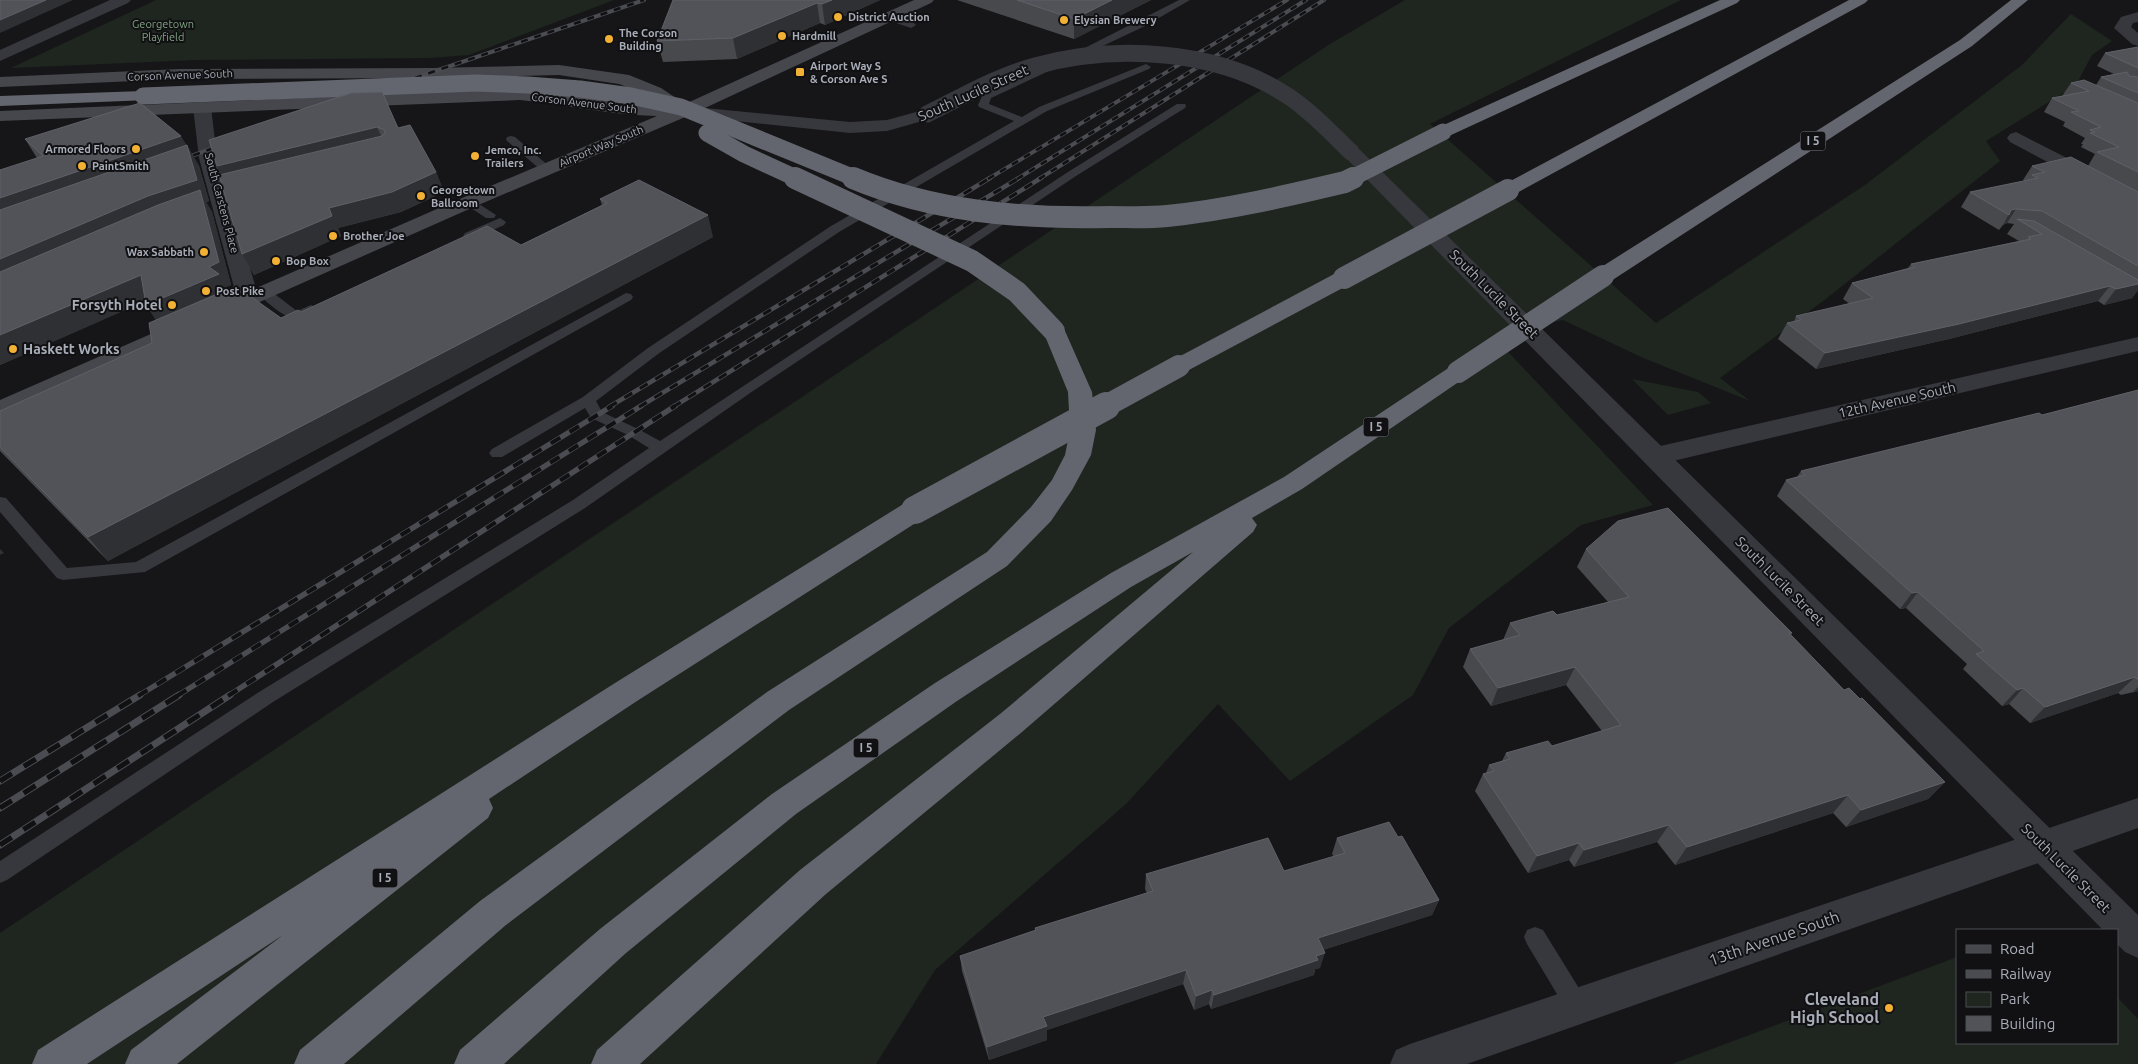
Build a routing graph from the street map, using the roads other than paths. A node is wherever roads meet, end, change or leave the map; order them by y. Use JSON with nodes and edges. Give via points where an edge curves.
{"nodes":[{"id":1,"x":123,"y":0,"type":"edge"},
{"id":2,"x":926,"y":0,"type":"edge"},
{"id":3,"x":1186,"y":0,"type":"edge"},
{"id":4,"x":1732,"y":0,"type":"edge"},
{"id":5,"x":1860,"y":0,"type":"edge"},
{"id":6,"x":2020,"y":0,"type":"edge"},
{"id":7,"x":887,"y":17,"type":"junction"},
{"id":8,"x":2138,"y":17,"type":"edge"},
{"id":9,"x":911,"y":25,"type":"dead end"},
{"id":10,"x":2138,"y":41,"type":"edge"},
{"id":11,"x":0,"y":56,"type":"edge"},
{"id":12,"x":1146,"y":68,"type":"dead end"},
{"id":13,"x":309,"y":74,"type":"junction"},
{"id":14,"x":0,"y":82,"type":"edge"},
{"id":15,"x":370,"y":99,"type":"junction"},
{"id":16,"x":646,"y":99,"type":"junction"},
{"id":17,"x":0,"y":101,"type":"edge"},
{"id":18,"x":286,"y":104,"type":"junction"},
{"id":19,"x":1181,"y":106,"type":"dead end"},
{"id":20,"x":202,"y":107,"type":"junction"},
{"id":21,"x":155,"y":108,"type":"junction"},
{"id":22,"x":684,"y":111,"type":"junction"},
{"id":23,"x":332,"y":113,"type":"edge"},
{"id":24,"x":0,"y":116,"type":"edge"},
{"id":25,"x":120,"y":121,"type":"edge"},
{"id":26,"x":1023,"y":121,"type":"junction"},
{"id":27,"x":2016,"y":138,"type":"dead end"},
{"id":28,"x":511,"y":139,"type":"dead end"},
{"id":29,"x":546,"y":169,"type":"junction"},
{"id":30,"x":469,"y":202,"type":"junction"},
{"id":31,"x":2138,"y":202,"type":"edge"},
{"id":32,"x":456,"y":242,"type":"edge"},
{"id":33,"x":256,"y":295,"type":"junction"},
{"id":34,"x":626,"y":297,"type":"dead end"},
{"id":35,"x":322,"y":304,"type":"edge"},
{"id":36,"x":2138,"y":344,"type":"edge"},
{"id":37,"x":588,"y":400,"type":"junction"},
{"id":38,"x":0,"y":409,"type":"edge"},
{"id":39,"x":660,"y":448,"type":"junction"},
{"id":40,"x":497,"y":453,"type":"dead end"},
{"id":41,"x":1656,"y":456,"type":"junction"},
{"id":42,"x":1293,"y":483,"type":"junction"},
{"id":43,"x":0,"y":502,"type":"edge"},
{"id":44,"x":626,"y":692,"type":"junction"},
{"id":45,"x":2138,"y":813,"type":"edge"},
{"id":46,"x":2043,"y":846,"type":"junction"},
{"id":47,"x":0,"y":873,"type":"edge"},
{"id":48,"x":1535,"y":937,"type":"dead end"},
{"id":49,"x":2138,"y":940,"type":"edge"},
{"id":50,"x":1577,"y":1006,"type":"junction"},
{"id":51,"x":52,"y":1064,"type":"edge"},
{"id":52,"x":145,"y":1064,"type":"edge"},
{"id":53,"x":314,"y":1064,"type":"edge"},
{"id":54,"x":474,"y":1064,"type":"edge"},
{"id":55,"x":611,"y":1064,"type":"edge"},
{"id":56,"x":1410,"y":1064,"type":"edge"}],
"edges":[{"from":1,"to":11,"type":"street"},
{"from":2,"to":7,"type":"main road","name":"Airport Way South"},
{"from":3,"to":26,"type":"lane","via":[[1140,25],[987,96],[983,105]]},
{"from":4,"to":16,"type":"highway","bridge":true,"via":[[1442,132],[1345,182],[1291,196],[1165,216],[1055,218],[962,209],[887,192],[682,108]]},
{"from":5,"to":44,"type":"highway","number":"I 5","bridge":true,"via":[[915,510]]},
{"from":6,"to":42,"type":"highway","number":"I 5","bridge":true,"via":[[1966,43],[1603,276]]},
{"from":7,"to":9,"type":"lane"},
{"from":7,"to":22,"type":"main road","name":"Airport Way South"},
{"from":8,"to":10,"type":"street","via":[[2127,20],[2122,28]]},
{"from":12,"to":26,"type":"lane","via":[[1043,109]]},
{"from":13,"to":14,"type":"main road","name":"Corson Avenue South","via":[[180,74]]},
{"from":13,"to":18,"type":"main road"},
{"from":13,"to":22,"type":"main road","name":"Corson Avenue South","via":[[581,72],[627,80],[655,92]]},
{"from":15,"to":18,"type":"main road","name":"Corson Avenue South"},
{"from":15,"to":22,"type":"main road","name":"Corson Avenue South","via":[[520,95],[627,110]]},
{"from":15,"to":23,"type":"lane"},
{"from":16,"to":17,"type":"highway","bridge":true,"via":[[591,89],[495,83]]},
{"from":16,"to":53,"type":"highway","bridge":true,"via":[[744,154],[972,262],[1025,297],[1054,331],[1080,392],[1084,430],[1078,455],[1063,484],[1041,514],[997,559],[778,701],[493,913]]},
{"from":18,"to":20,"type":"main road","name":"Corson Avenue South"},
{"from":19,"to":39,"type":"lane","via":[[1055,185]]},
{"from":20,"to":21,"type":"main road","name":"Corson Avenue South"},
{"from":20,"to":33,"type":"street","name":"South Carstens Place","via":[[208,158],[219,198]]},
{"from":21,"to":24,"type":"main road","name":"Corson Avenue South"},
{"from":21,"to":25,"type":"lane"},
{"from":22,"to":29,"type":"main road","name":"Airport Way South"},
{"from":22,"to":41,"type":"street","name":"South Lucile Street","bridge":true,"via":[[839,129],[891,125],[927,114],[1036,66],[1114,54],[1168,56],[1249,76],[1307,110]]},
{"from":26,"to":37,"type":"lane","via":[[835,230],[653,350]]},
{"from":27,"to":31,"type":"street"},
{"from":28,"to":29,"type":"lane"},
{"from":29,"to":30,"type":"main road","name":"Airport Way South"},
{"from":30,"to":32,"type":"lane","via":[[495,218]]},
{"from":30,"to":33,"type":"main road","name":"Airport Way South"},
{"from":33,"to":35,"type":"lane","via":[[296,317]]},
{"from":33,"to":38,"type":"main road","name":"Airport Way South"},
{"from":34,"to":43,"type":"lane","via":[[139,568],[63,574]]},
{"from":36,"to":41,"type":"street","name":"12th Avenue South"},
{"from":37,"to":39,"type":"lane","via":[[596,415]]},
{"from":37,"to":40,"type":"lane"},
{"from":39,"to":47,"type":"lane","via":[[579,504],[266,697]]},
{"from":41,"to":46,"type":"street","name":"South Lucile Street"},
{"from":42,"to":54,"type":"highway","number":"I 5","via":[[1121,580],[946,692],[784,804],[613,941]]},
{"from":42,"to":55,"type":"highway","via":[[1011,723],[813,882]]},
{"from":44,"to":51,"type":"highway"},
{"from":44,"to":52,"type":"highway","number":"I 5"},
{"from":45,"to":46,"type":"street","name":"13th Avenue South"},
{"from":46,"to":49,"type":"street","name":"South Lucile Street"},
{"from":46,"to":50,"type":"street","name":"13th Avenue South"},
{"from":48,"to":50,"type":"lane"},
{"from":50,"to":56,"type":"street","name":"13th Avenue South"}]}
